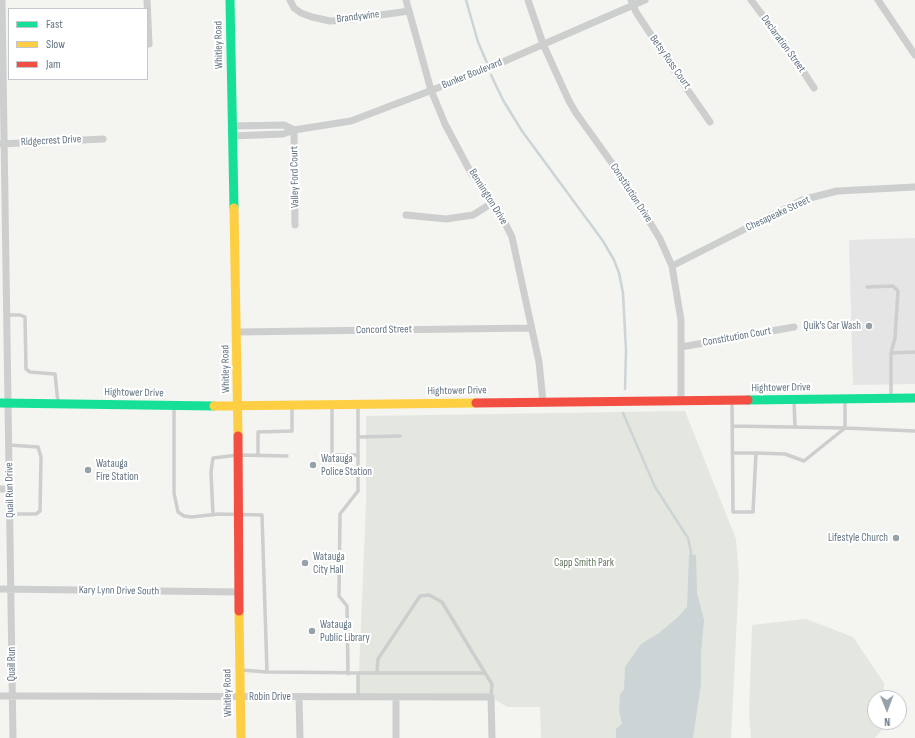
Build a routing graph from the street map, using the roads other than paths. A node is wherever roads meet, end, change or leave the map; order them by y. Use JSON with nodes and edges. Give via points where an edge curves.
{"nodes":[{"id":1,"x":2,"y":0,"type":"edge"},
{"id":2,"x":230,"y":0,"type":"edge"},
{"id":3,"x":290,"y":0,"type":"edge"},
{"id":4,"x":406,"y":0,"type":"edge"},
{"id":5,"x":528,"y":0,"type":"edge"},
{"id":6,"x":645,"y":0,"type":"edge"},
{"id":7,"x":751,"y":0,"type":"edge"},
{"id":8,"x":878,"y":0,"type":"edge"},
{"id":9,"x":632,"y":3,"type":"edge"},
{"id":10,"x":409,"y":11,"type":"junction"},
{"id":11,"x":2,"y":32,"type":"edge"},
{"id":12,"x":543,"y":44,"type":"junction"},
{"id":13,"x":915,"y":55,"type":"edge"},
{"id":14,"x":814,"y":88,"type":"dead end"},
{"id":15,"x":431,"y":90,"type":"junction"},
{"id":16,"x":710,"y":122,"type":"dead end"},
{"id":17,"x":232,"y":126,"type":"junction"},
{"id":18,"x":294,"y":130,"type":"junction"},
{"id":19,"x":232,"y":136,"type":"junction"},
{"id":20,"x":103,"y":139,"type":"dead end"},
{"id":21,"x":3,"y":144,"type":"edge"},
{"id":22,"x":915,"y":187,"type":"edge"},
{"id":23,"x":492,"y":203,"type":"junction"},
{"id":24,"x":406,"y":215,"type":"dead end"},
{"id":25,"x":295,"y":225,"type":"dead end"},
{"id":26,"x":3,"y":247,"type":"edge"},
{"id":27,"x":672,"y":266,"type":"junction"},
{"id":28,"x":867,"y":287,"type":"dead end"},
{"id":29,"x":7,"y":315,"type":"junction"},
{"id":30,"x":794,"y":327,"type":"dead end"},
{"id":31,"x":531,"y":328,"type":"junction"},
{"id":32,"x":237,"y":332,"type":"junction"},
{"id":33,"x":681,"y":348,"type":"junction"},
{"id":34,"x":4,"y":350,"type":"edge"},
{"id":35,"x":915,"y":352,"type":"edge"},
{"id":36,"x":891,"y":353,"type":"junction"},
{"id":37,"x":892,"y":398,"type":"junction"},
{"id":38,"x":915,"y":398,"type":"edge"},
{"id":39,"x":794,"y":399,"type":"junction"},
{"id":40,"x":845,"y":399,"type":"junction"},
{"id":41,"x":732,"y":400,"type":"junction"},
{"id":42,"x":682,"y":401,"type":"junction"},
{"id":43,"x":543,"y":402,"type":"junction"},
{"id":44,"x":5,"y":403,"type":"edge"},
{"id":45,"x":58,"y":404,"type":"junction"},
{"id":46,"x":174,"y":405,"type":"junction"},
{"id":47,"x":292,"y":405,"type":"junction"},
{"id":48,"x":332,"y":405,"type":"junction"},
{"id":49,"x":358,"y":405,"type":"junction"},
{"id":50,"x":238,"y":406,"type":"junction"},
{"id":51,"x":732,"y":426,"type":"junction"},
{"id":52,"x":795,"y":427,"type":"junction"},
{"id":53,"x":845,"y":428,"type":"junction"},
{"id":54,"x":915,"y":431,"type":"edge"},
{"id":55,"x":400,"y":436,"type":"dead end"},
{"id":56,"x":358,"y":437,"type":"junction"},
{"id":57,"x":10,"y":445,"type":"junction"},
{"id":58,"x":732,"y":453,"type":"junction"},
{"id":59,"x":756,"y":453,"type":"junction"},
{"id":60,"x":238,"y":455,"type":"junction"},
{"id":61,"x":358,"y":455,"type":"junction"},
{"id":62,"x":258,"y":456,"type":"junction"},
{"id":63,"x":287,"y":456,"type":"dead end"},
{"id":64,"x":0,"y":489,"type":"edge"},
{"id":65,"x":10,"y":489,"type":"junction"},
{"id":66,"x":10,"y":514,"type":"junction"},
{"id":67,"x":213,"y":515,"type":"junction"},
{"id":68,"x":238,"y":515,"type":"junction"},
{"id":69,"x":0,"y":589,"type":"edge"},
{"id":70,"x":12,"y":589,"type":"junction"},
{"id":71,"x":238,"y":592,"type":"junction"},
{"id":72,"x":240,"y":670,"type":"junction"},
{"id":73,"x":267,"y":672,"type":"junction"},
{"id":74,"x":378,"y":673,"type":"junction"},
{"id":75,"x":485,"y":673,"type":"junction"},
{"id":76,"x":348,"y":674,"type":"junction"},
{"id":77,"x":358,"y":674,"type":"junction"},
{"id":78,"x":0,"y":696,"type":"edge"},
{"id":79,"x":12,"y":696,"type":"junction"},
{"id":80,"x":240,"y":697,"type":"junction"},
{"id":81,"x":299,"y":697,"type":"junction"},
{"id":82,"x":358,"y":697,"type":"junction"},
{"id":83,"x":492,"y":697,"type":"junction"},
{"id":84,"x":396,"y":698,"type":"junction"},
{"id":85,"x":13,"y":738,"type":"edge"},
{"id":86,"x":241,"y":738,"type":"edge"},
{"id":87,"x":300,"y":738,"type":"edge"},
{"id":88,"x":396,"y":738,"type":"edge"},
{"id":89,"x":492,"y":738,"type":"edge"}],
"edges":[{"from":1,"to":11,"type":"street"},
{"from":2,"to":17,"type":"main road","name":"Whitley Road"},
{"from":3,"to":10,"type":"street","name":"Brandywine","via":[[294,8],[301,13],[330,21]]},
{"from":4,"to":10,"type":"street","name":"Bennington Drive"},
{"from":5,"to":12,"type":"street","name":"Constitution Drive"},
{"from":6,"to":9,"type":"street","name":"Bunker Boulevard"},
{"from":7,"to":14,"type":"street","name":"Declaration Street"},
{"from":8,"to":13,"type":"street"},
{"from":9,"to":12,"type":"street","name":"Bunker Boulevard"},
{"from":9,"to":16,"type":"street","name":"Betsy Ross Court"},
{"from":10,"to":15,"type":"street","name":"Bennington Drive"},
{"from":11,"to":21,"type":"street"},
{"from":12,"to":15,"type":"street","name":"Bunker Boulevard"},
{"from":12,"to":27,"type":"street","name":"Constitution Drive","via":[[576,113],[624,180],[660,239]]},
{"from":15,"to":18,"type":"street","name":"Bunker Boulevard","via":[[351,121]]},
{"from":15,"to":23,"type":"street","name":"Bennington Drive","via":[[445,124]]},
{"from":17,"to":18,"type":"street","name":"Bunker Boulevard","via":[[284,126]]},
{"from":17,"to":19,"type":"main road","name":"Whitley Road"},
{"from":18,"to":19,"type":"street","name":"Bunker Boulevard","via":[[283,134]]},
{"from":18,"to":25,"type":"street","name":"Valley Ford Court"},
{"from":19,"to":32,"type":"main road","name":"Whitley Road"},
{"from":20,"to":21,"type":"street","name":"Ridgecrest Drive"},
{"from":21,"to":26,"type":"street"},
{"from":22,"to":27,"type":"street","name":"Chesapeake Street","via":[[837,191],[802,200]]},
{"from":23,"to":24,"type":"street","via":[[473,215],[446,219]]},
{"from":23,"to":31,"type":"street","name":"Bennington Drive","via":[[512,237]]},
{"from":26,"to":29,"type":"street","name":"Quail Run Drive"},
{"from":27,"to":33,"type":"street","name":"Constitution Drive","via":[[679,303]]},
{"from":28,"to":36,"type":"lane","via":[[893,286],[898,291],[896,338]]},
{"from":29,"to":34,"type":"street","name":"Quail Run Drive"},
{"from":29,"to":45,"type":"lane","via":[[25,317],[24,365],[30,372],[55,374]]},
{"from":30,"to":33,"type":"street","name":"Constitution Court"},
{"from":31,"to":32,"type":"street","name":"Concord Street"},
{"from":31,"to":43,"type":"street","name":"Bennington Drive","via":[[539,362]]},
{"from":32,"to":50,"type":"main road","name":"Whitley Road"},
{"from":33,"to":42,"type":"street","name":"Constitution Drive"},
{"from":34,"to":44,"type":"street","name":"Quail Run Drive"},
{"from":35,"to":36,"type":"lane"},
{"from":36,"to":37,"type":"lane"},
{"from":37,"to":38,"type":"main road","name":"Hightower Drive"},
{"from":37,"to":40,"type":"main road","name":"Hightower Drive"},
{"from":39,"to":40,"type":"main road","name":"Hightower Drive"},
{"from":39,"to":41,"type":"main road","name":"Hightower Drive"},
{"from":39,"to":52,"type":"lane"},
{"from":40,"to":53,"type":"lane"},
{"from":41,"to":42,"type":"main road","name":"Hightower Drive"},
{"from":41,"to":51,"type":"lane"},
{"from":42,"to":43,"type":"main road","name":"Hightower Drive"},
{"from":43,"to":49,"type":"main road","name":"Hightower Drive"},
{"from":44,"to":45,"type":"main road","name":"Hightower Drive"},
{"from":44,"to":57,"type":"street","name":"Quail Run Drive"},
{"from":45,"to":46,"type":"main road","name":"Hightower Drive"},
{"from":46,"to":50,"type":"main road","name":"Hightower Drive"},
{"from":46,"to":67,"type":"lane","via":[[174,493],[178,512],[184,516]]},
{"from":47,"to":48,"type":"main road","name":"Hightower Drive"},
{"from":47,"to":50,"type":"main road","name":"Hightower Drive"},
{"from":47,"to":62,"type":"lane","via":[[292,431],[258,432]]},
{"from":48,"to":49,"type":"main road","name":"Hightower Drive"},
{"from":48,"to":61,"type":"lane","via":[[332,455]]},
{"from":49,"to":56,"type":"lane"},
{"from":50,"to":60,"type":"main road","name":"Whitley Road"},
{"from":51,"to":52,"type":"lane"},
{"from":51,"to":58,"type":"lane"},
{"from":52,"to":53,"type":"lane"},
{"from":53,"to":54,"type":"lane"},
{"from":53,"to":59,"type":"lane","via":[[804,461],[785,454]]},
{"from":55,"to":56,"type":"lane"},
{"from":56,"to":61,"type":"lane"},
{"from":57,"to":65,"type":"street","name":"Quail Run Drive"},
{"from":57,"to":66,"type":"lane","via":[[38,447],[41,457],[40,511],[36,514]]},
{"from":58,"to":59,"type":"lane"},
{"from":58,"to":59,"type":"lane","via":[[733,512],[753,512]]},
{"from":60,"to":62,"type":"lane"},
{"from":60,"to":67,"type":"lane","via":[[218,457],[212,461]]},
{"from":60,"to":68,"type":"main road","name":"Whitley Road"},
{"from":61,"to":76,"type":"lane","via":[[358,491],[340,514],[339,596],[347,606]]},
{"from":62,"to":63,"type":"lane"},
{"from":64,"to":65,"type":"street"},
{"from":65,"to":66,"type":"street","name":"Quail Run Drive"},
{"from":66,"to":70,"type":"street","name":"Quail Run Drive"},
{"from":67,"to":68,"type":"lane"},
{"from":68,"to":71,"type":"main road","name":"Whitley Road"},
{"from":68,"to":73,"type":"lane","via":[[262,515]]},
{"from":69,"to":70,"type":"street","name":"Kary Lynn Drive South"},
{"from":70,"to":71,"type":"street","name":"Kary Lynn Drive South"},
{"from":70,"to":79,"type":"street","name":"Quail Run"},
{"from":71,"to":72,"type":"main road","name":"Whitley Road"},
{"from":72,"to":73,"type":"lane"},
{"from":72,"to":80,"type":"main road","name":"Whitley Road"},
{"from":73,"to":76,"type":"lane"},
{"from":74,"to":75,"type":"lane"},
{"from":74,"to":75,"type":"lane","via":[[378,659],[420,596],[429,595],[442,602]]},
{"from":74,"to":77,"type":"lane"},
{"from":75,"to":83,"type":"lane","via":[[492,684]]},
{"from":76,"to":77,"type":"lane"},
{"from":77,"to":82,"type":"lane"},
{"from":78,"to":79,"type":"street","name":"Robin Drive"},
{"from":79,"to":80,"type":"street","name":"Robin Drive"},
{"from":79,"to":85,"type":"street","name":"Quail Run"},
{"from":80,"to":81,"type":"street","name":"Robin Drive"},
{"from":80,"to":86,"type":"main road","name":"Whitley Road"},
{"from":81,"to":82,"type":"street","name":"Robin Drive"},
{"from":81,"to":87,"type":"street"},
{"from":82,"to":84,"type":"street","name":"Robin Drive"},
{"from":83,"to":84,"type":"street","name":"Robin Drive"},
{"from":83,"to":89,"type":"street"},
{"from":84,"to":88,"type":"street"}]}
